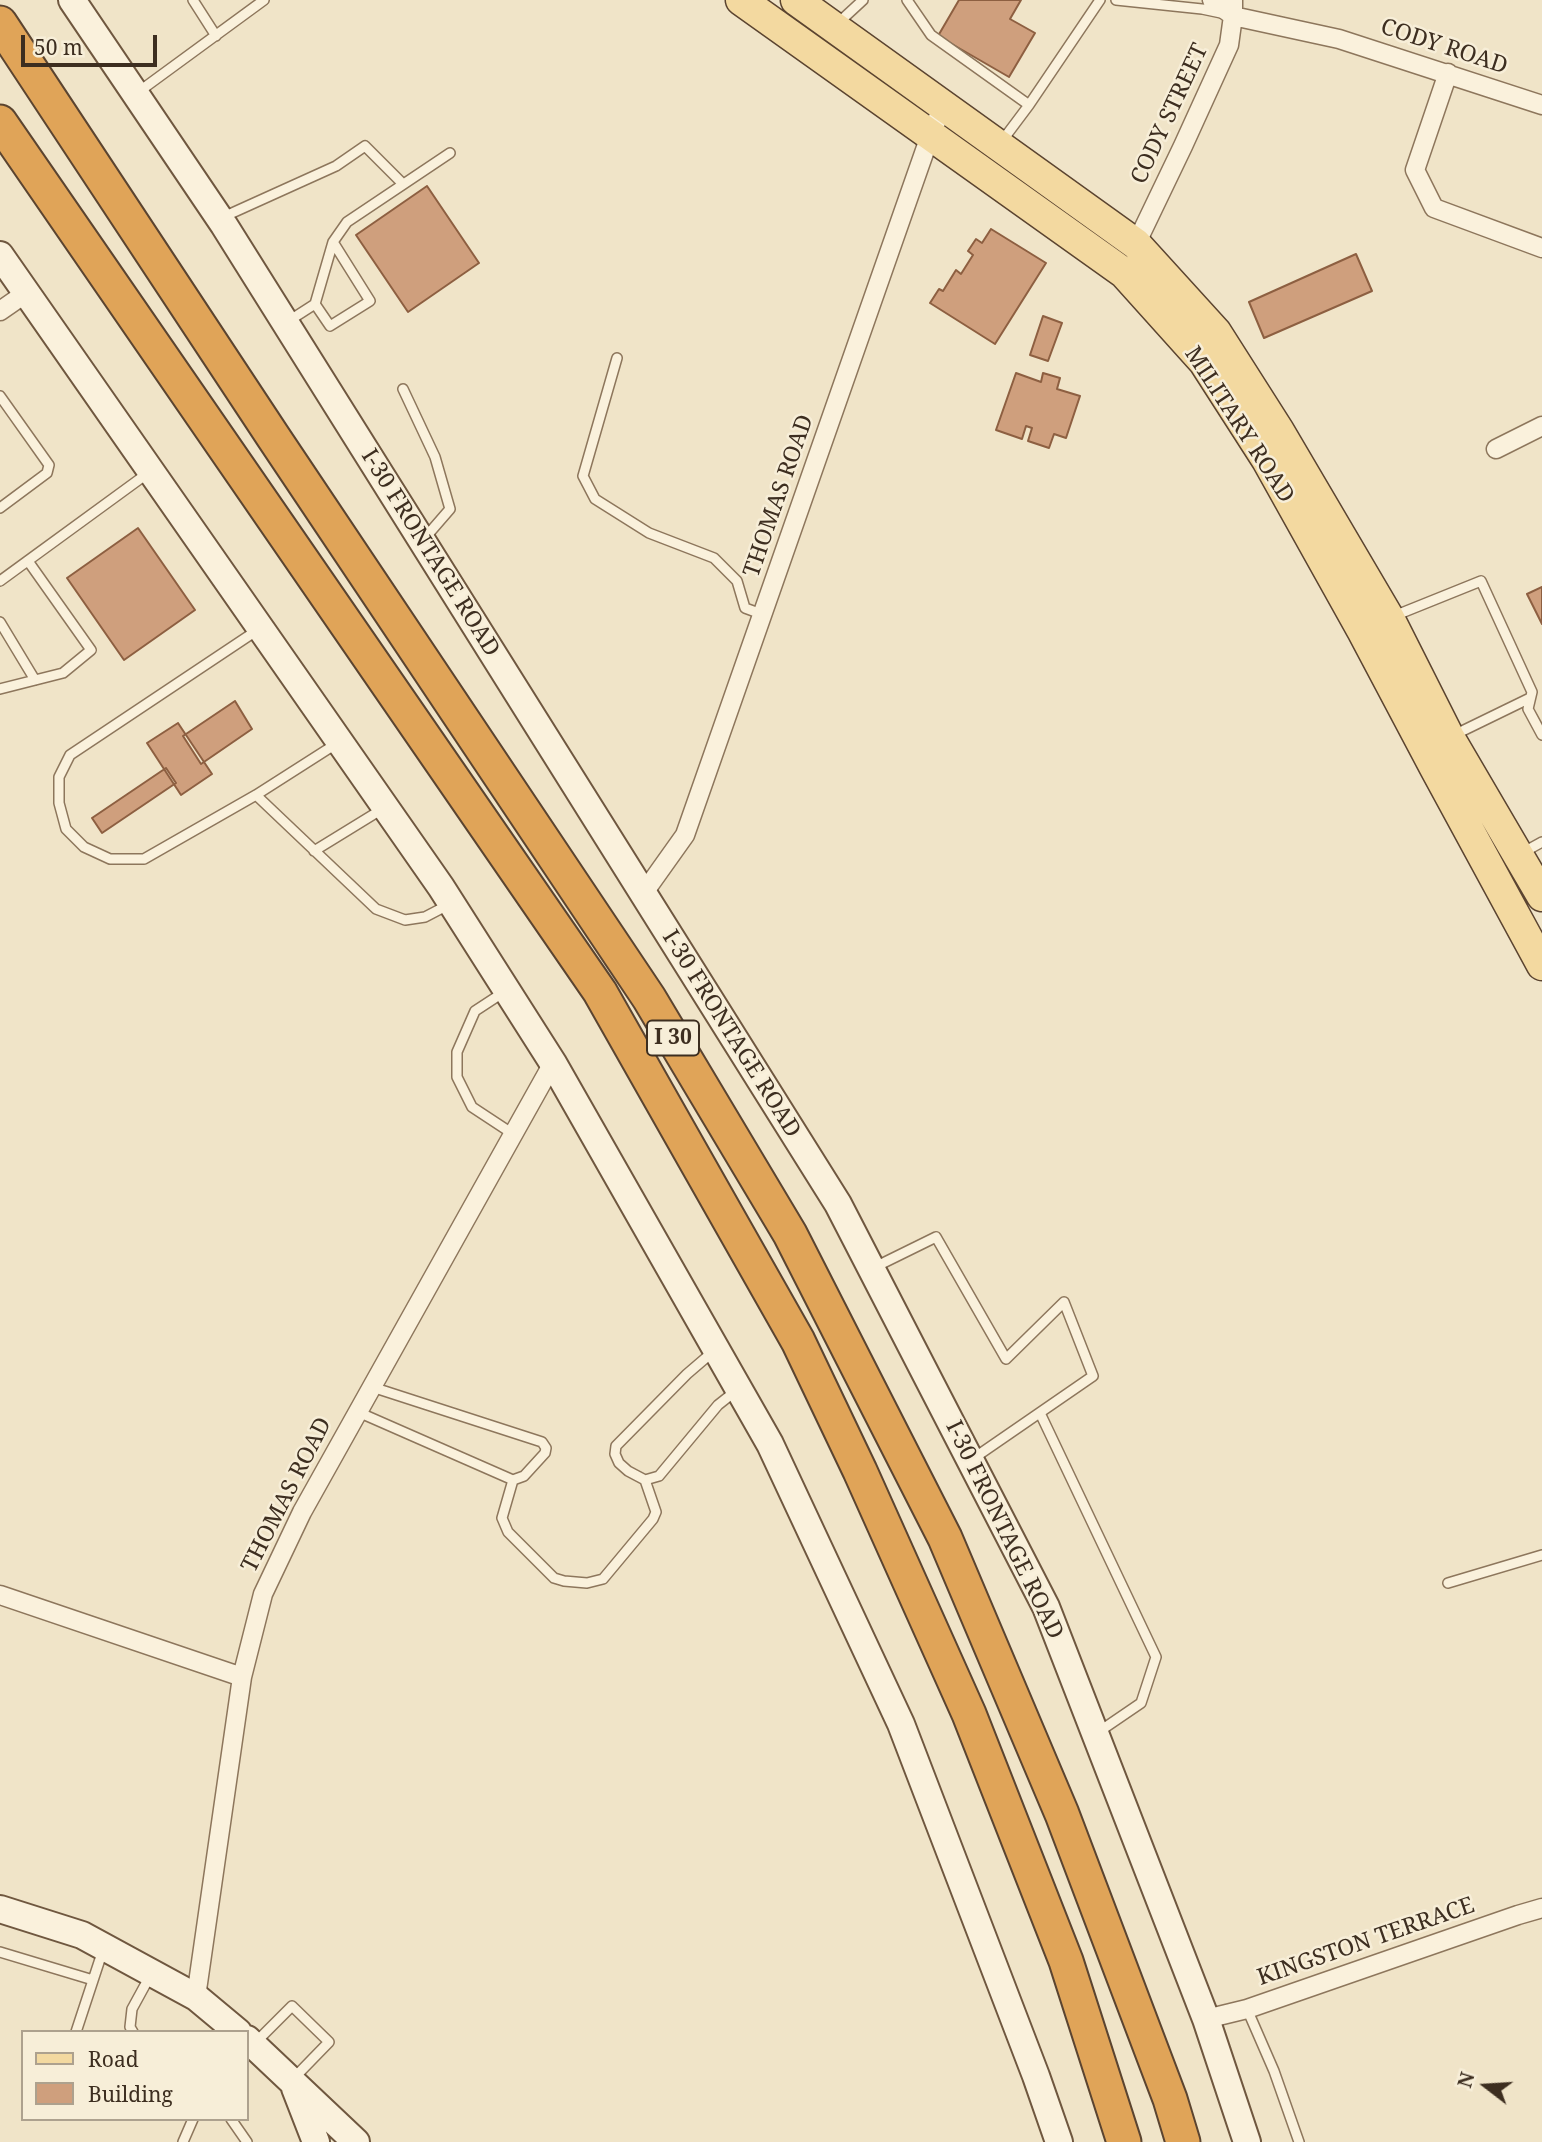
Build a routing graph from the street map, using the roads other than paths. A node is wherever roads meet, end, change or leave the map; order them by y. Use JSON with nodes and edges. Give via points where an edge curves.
{"nodes":[{"id":1,"x":72,"y":0,"type":"edge"},
{"id":2,"x":194,"y":0,"type":"edge"},
{"id":3,"x":264,"y":0,"type":"edge"},
{"id":4,"x":741,"y":0,"type":"edge"},
{"id":5,"x":796,"y":0,"type":"edge"},
{"id":6,"x":863,"y":0,"type":"edge"},
{"id":7,"x":907,"y":0,"type":"edge"},
{"id":8,"x":1100,"y":0,"type":"edge"},
{"id":9,"x":1116,"y":0,"type":"edge"},
{"id":10,"x":1212,"y":0,"type":"edge"},
{"id":11,"x":1233,"y":8,"type":"edge"},
{"id":12,"x":0,"y":23,"type":"edge"},
{"id":13,"x":834,"y":27,"type":"junction"},
{"id":14,"x":216,"y":36,"type":"junction"},
{"id":15,"x":1448,"y":73,"type":"junction"},
{"id":16,"x":136,"y":94,"type":"junction"},
{"id":17,"x":944,"y":104,"type":"junction"},
{"id":18,"x":1029,"y":105,"type":"junction"},
{"id":19,"x":1542,"y":105,"type":"edge"},
{"id":20,"x":0,"y":122,"type":"edge"},
{"id":21,"x":930,"y":136,"type":"junction"},
{"id":22,"x":999,"y":145,"type":"junction"},
{"id":23,"x":450,"y":152,"type":"dead end"},
{"id":24,"x":403,"y":184,"type":"junction"},
{"id":25,"x":220,"y":219,"type":"junction"},
{"id":26,"x":333,"y":242,"type":"junction"},
{"id":27,"x":1136,"y":244,"type":"junction"},
{"id":28,"x":1542,"y":248,"type":"edge"},
{"id":29,"x":0,"y":255,"type":"edge"},
{"id":30,"x":26,"y":293,"type":"junction"},
{"id":31,"x":315,"y":304,"type":"junction"},
{"id":32,"x":0,"y":311,"type":"edge"},
{"id":33,"x":286,"y":323,"type":"junction"},
{"id":34,"x":617,"y":358,"type":"dead end"},
{"id":35,"x":402,"y":389,"type":"dead end"},
{"id":36,"x":0,"y":396,"type":"edge"},
{"id":37,"x":1542,"y":426,"type":"edge"},
{"id":38,"x":1496,"y":449,"type":"dead end"},
{"id":39,"x":150,"y":471,"type":"junction"},
{"id":40,"x":0,"y":508,"type":"edge"},
{"id":41,"x":423,"y":540,"type":"junction"},
{"id":42,"x":28,"y":561,"type":"junction"},
{"id":43,"x":0,"y":581,"type":"edge"},
{"id":44,"x":764,"y":615,"type":"junction"},
{"id":45,"x":1390,"y":618,"type":"junction"},
{"id":46,"x":0,"y":622,"type":"edge"},
{"id":47,"x":260,"y":628,"type":"junction"},
{"id":48,"x":35,"y":680,"type":"junction"},
{"id":49,"x":0,"y":689,"type":"edge"},
{"id":50,"x":1530,"y":698,"type":"junction"},
{"id":51,"x":1542,"y":735,"type":"edge"},
{"id":52,"x":340,"y":741,"type":"junction"},
{"id":53,"x":1438,"y":745,"type":"junction"},
{"id":54,"x":256,"y":795,"type":"junction"},
{"id":55,"x":386,"y":807,"type":"junction"},
{"id":56,"x":314,"y":851,"type":"junction"},
{"id":57,"x":1535,"y":868,"type":"edge"},
{"id":58,"x":643,"y":894,"type":"junction"},
{"id":59,"x":452,"y":903,"type":"junction"},
{"id":60,"x":1542,"y":965,"type":"edge"},
{"id":61,"x":506,"y":991,"type":"junction"},
{"id":62,"x":553,"y":1063,"type":"junction"},
{"id":63,"x":513,"y":1134,"type":"junction"},
{"id":64,"x":872,"y":1269,"type":"junction"},
{"id":65,"x":716,"y":1348,"type":"junction"},
{"id":66,"x":372,"y":1387,"type":"junction"},
{"id":67,"x":739,"y":1389,"type":"junction"},
{"id":68,"x":358,"y":1412,"type":"junction"},
{"id":69,"x":1040,"y":1413,"type":"junction"},
{"id":70,"x":970,"y":1461,"type":"junction"},
{"id":71,"x":513,"y":1480,"type":"junction"},
{"id":72,"x":645,"y":1480,"type":"junction"},
{"id":73,"x":1542,"y":1555,"type":"edge"},
{"id":74,"x":1448,"y":1583,"type":"dead end"},
{"id":75,"x":0,"y":1595,"type":"edge"},
{"id":76,"x":242,"y":1677,"type":"junction"},
{"id":77,"x":1096,"y":1734,"type":"junction"},
{"id":78,"x":1542,"y":1908,"type":"edge"},
{"id":79,"x":0,"y":1909,"type":"edge"},
{"id":80,"x":104,"y":1947,"type":"junction"},
{"id":81,"x":0,"y":1952,"type":"edge"},
{"id":82,"x":152,"y":1973,"type":"junction"},
{"id":83,"x":93,"y":1980,"type":"junction"},
{"id":84,"x":196,"y":1997,"type":"junction"},
{"id":85,"x":1247,"y":2009,"type":"junction"},
{"id":86,"x":1206,"y":2019,"type":"junction"},
{"id":87,"x":77,"y":2030,"type":"edge"},
{"id":88,"x":132,"y":2030,"type":"edge"},
{"id":89,"x":234,"y":2030,"type":"edge"},
{"id":90,"x":248,"y":2039,"type":"edge"},
{"id":91,"x":248,"y":2043,"type":"edge"},
{"id":92,"x":292,"y":2080,"type":"junction"},
{"id":93,"x":191,"y":2121,"type":"edge"},
{"id":94,"x":232,"y":2121,"type":"edge"},
{"id":95,"x":188,"y":2130,"type":"junction"},
{"id":96,"x":183,"y":2142,"type":"edge"},
{"id":97,"x":194,"y":2142,"type":"edge"},
{"id":98,"x":247,"y":2142,"type":"edge"},
{"id":99,"x":316,"y":2142,"type":"edge"},
{"id":100,"x":356,"y":2142,"type":"edge"},
{"id":101,"x":1059,"y":2142,"type":"edge"},
{"id":102,"x":1124,"y":2142,"type":"edge"},
{"id":103,"x":1183,"y":2142,"type":"edge"},
{"id":104,"x":1247,"y":2142,"type":"edge"},
{"id":105,"x":1299,"y":2142,"type":"edge"}],
"edges":[{"from":1,"to":16,"type":"main road","name":"I-30 FRONTAGE ROAD"},
{"from":2,"to":14,"type":"lane"},
{"from":3,"to":14,"type":"lane"},
{"from":4,"to":21,"type":"main road","name":"MILITARY ROAD"},
{"from":5,"to":13,"type":"main road","name":"MILITARY ROAD"},
{"from":6,"to":13,"type":"lane"},
{"from":7,"to":18,"type":"lane","via":[[932,35]]},
{"from":8,"to":18,"type":"lane"},
{"from":9,"to":11,"type":"lane"},
{"from":10,"to":11,"type":"street","name":"CODY ROAD"},
{"from":11,"to":15,"type":"street","name":"CODY ROAD"},
{"from":11,"to":27,"type":"street","name":"CODY STREET","via":[[1229,45]]},
{"from":12,"to":103,"type":"highway","number":"I 30","via":[[649,998],[790,1234],[945,1538],[1062,1814]]},
{"from":13,"to":17,"type":"main road","name":"MILITARY ROAD"},
{"from":14,"to":16,"type":"lane"},
{"from":15,"to":19,"type":"street","name":"CODY ROAD"},
{"from":15,"to":28,"type":"street","via":[[1415,170],[1434,208]]},
{"from":16,"to":25,"type":"main road","name":"I-30 FRONTAGE ROAD"},
{"from":17,"to":21,"type":"street","name":"THOMAS ROAD"},
{"from":17,"to":22,"type":"main road","name":"MILITARY ROAD"},
{"from":18,"to":22,"type":"lane"},
{"from":20,"to":102,"type":"highway","number":"I 30","via":[[600,992],[798,1341],[970,1714],[1066,1961]]},
{"from":21,"to":44,"type":"street","name":"THOMAS ROAD"},
{"from":21,"to":53,"type":"main road","name":"MILITARY ROAD","via":[[1124,273],[1204,362],[1267,460],[1363,632]]},
{"from":22,"to":27,"type":"main road","name":"MILITARY ROAD"},
{"from":23,"to":24,"type":"lane"},
{"from":24,"to":25,"type":"lane","via":[[365,146],[336,166]]},
{"from":24,"to":26,"type":"lane","via":[[347,222]]},
{"from":25,"to":33,"type":"main road","name":"I-30 FRONTAGE ROAD"},
{"from":26,"to":31,"type":"lane"},
{"from":26,"to":31,"type":"lane","via":[[370,301],[330,326]]},
{"from":27,"to":45,"type":"main road","name":"MILITARY ROAD","via":[[1216,332]]},
{"from":29,"to":30,"type":"main road"},
{"from":30,"to":32,"type":"street"},
{"from":30,"to":39,"type":"main road"},
{"from":31,"to":33,"type":"lane"},
{"from":33,"to":41,"type":"main road","name":"I-30 FRONTAGE ROAD"},
{"from":34,"to":44,"type":"lane","via":[[583,476],[595,499],[649,533],[714,558],[737,581],[745,608]]},
{"from":35,"to":41,"type":"lane","via":[[435,457],[450,509]]},
{"from":36,"to":40,"type":"lane","via":[[49,465],[47,473]]},
{"from":37,"to":38,"type":"street"},
{"from":39,"to":42,"type":"lane"},
{"from":39,"to":47,"type":"main road"},
{"from":41,"to":58,"type":"main road","name":"I-30 FRONTAGE ROAD"},
{"from":42,"to":43,"type":"lane"},
{"from":42,"to":48,"type":"lane","via":[[91,650],[64,673]]},
{"from":44,"to":58,"type":"street","name":"THOMAS ROAD","via":[[685,835]]},
{"from":45,"to":50,"type":"lane","via":[[1481,581],[1532,691]]},
{"from":45,"to":53,"type":"main road","name":"MILITARY ROAD"},
{"from":46,"to":48,"type":"lane"},
{"from":47,"to":52,"type":"main road"},
{"from":47,"to":54,"type":"lane","via":[[70,755],[59,777],[66,829],[84,847],[110,859],[144,859]]},
{"from":48,"to":49,"type":"lane"},
{"from":50,"to":51,"type":"lane","via":[[1528,709]]},
{"from":50,"to":53,"type":"lane"},
{"from":52,"to":54,"type":"lane"},
{"from":52,"to":55,"type":"main road"},
{"from":53,"to":57,"type":"main road","name":"MILITARY ROAD"},
{"from":53,"to":60,"type":"main road","name":"MILITARY ROAD"},
{"from":54,"to":56,"type":"lane"},
{"from":55,"to":56,"type":"lane"},
{"from":55,"to":59,"type":"main road"},
{"from":56,"to":59,"type":"lane","via":[[376,909],[405,920],[425,917]]},
{"from":58,"to":64,"type":"main road","name":"I-30 FRONTAGE ROAD","via":[[838,1205]]},
{"from":59,"to":61,"type":"main road"},
{"from":61,"to":62,"type":"main road"},
{"from":61,"to":63,"type":"lane","via":[[475,1011],[457,1052],[457,1077],[472,1107]]},
{"from":62,"to":63,"type":"street","name":"THOMAS ROAD"},
{"from":62,"to":65,"type":"main road"},
{"from":63,"to":66,"type":"street","name":"THOMAS ROAD"},
{"from":64,"to":69,"type":"lane","via":[[936,1237],[1006,1359],[1064,1302],[1093,1376]]},
{"from":64,"to":70,"type":"main road","name":"I-30 FRONTAGE ROAD"},
{"from":65,"to":67,"type":"main road"},
{"from":65,"to":72,"type":"lane","via":[[616,1446],[619,1463]]},
{"from":66,"to":68,"type":"street","name":"THOMAS ROAD"},
{"from":66,"to":71,"type":"lane","via":[[542,1442],[545,1453],[524,1476]]},
{"from":67,"to":72,"type":"lane","via":[[718,1405],[659,1476]]},
{"from":67,"to":101,"type":"main road","via":[[770,1444],[901,1724]]},
{"from":68,"to":71,"type":"lane"},
{"from":68,"to":76,"type":"street","name":"THOMAS ROAD","via":[[263,1594]]},
{"from":69,"to":70,"type":"lane"},
{"from":69,"to":77,"type":"lane","via":[[1156,1657],[1142,1703]]},
{"from":70,"to":77,"type":"main road","name":"I-30 FRONTAGE ROAD","via":[[1046,1607]]},
{"from":71,"to":72,"type":"lane","via":[[502,1518],[508,1532],[554,1578],[587,1583],[603,1579],[653,1519],[656,1512]]},
{"from":73,"to":74,"type":"lane"},
{"from":75,"to":76,"type":"street"},
{"from":76,"to":84,"type":"street","name":"THOMAS ROAD"},
{"from":77,"to":86,"type":"main road","name":"I-30 FRONTAGE ROAD"},
{"from":78,"to":85,"type":"street","name":"KINGSTON TERRACE"},
{"from":79,"to":80,"type":"main road","via":[[82,1935]]},
{"from":80,"to":82,"type":"main road"},
{"from":80,"to":83,"type":"lane"},
{"from":81,"to":83,"type":"lane"},
{"from":82,"to":84,"type":"main road"},
{"from":82,"to":88,"type":"lane","via":[[132,2009]]},
{"from":83,"to":87,"type":"lane"},
{"from":84,"to":89,"type":"main road"},
{"from":85,"to":86,"type":"street","name":"KINGSTON TERRACE"},
{"from":85,"to":105,"type":"lane"},
{"from":86,"to":104,"type":"main road","name":"I-30 FRONTAGE ROAD"},
{"from":90,"to":92,"type":"lane","via":[[292,2006],[329,2042]]},
{"from":91,"to":92,"type":"main road"},
{"from":92,"to":99,"type":"main road"},
{"from":92,"to":100,"type":"main road"},
{"from":93,"to":95,"type":"lane"},
{"from":94,"to":98,"type":"lane"},
{"from":95,"to":96,"type":"lane"},
{"from":95,"to":97,"type":"lane"}]}
